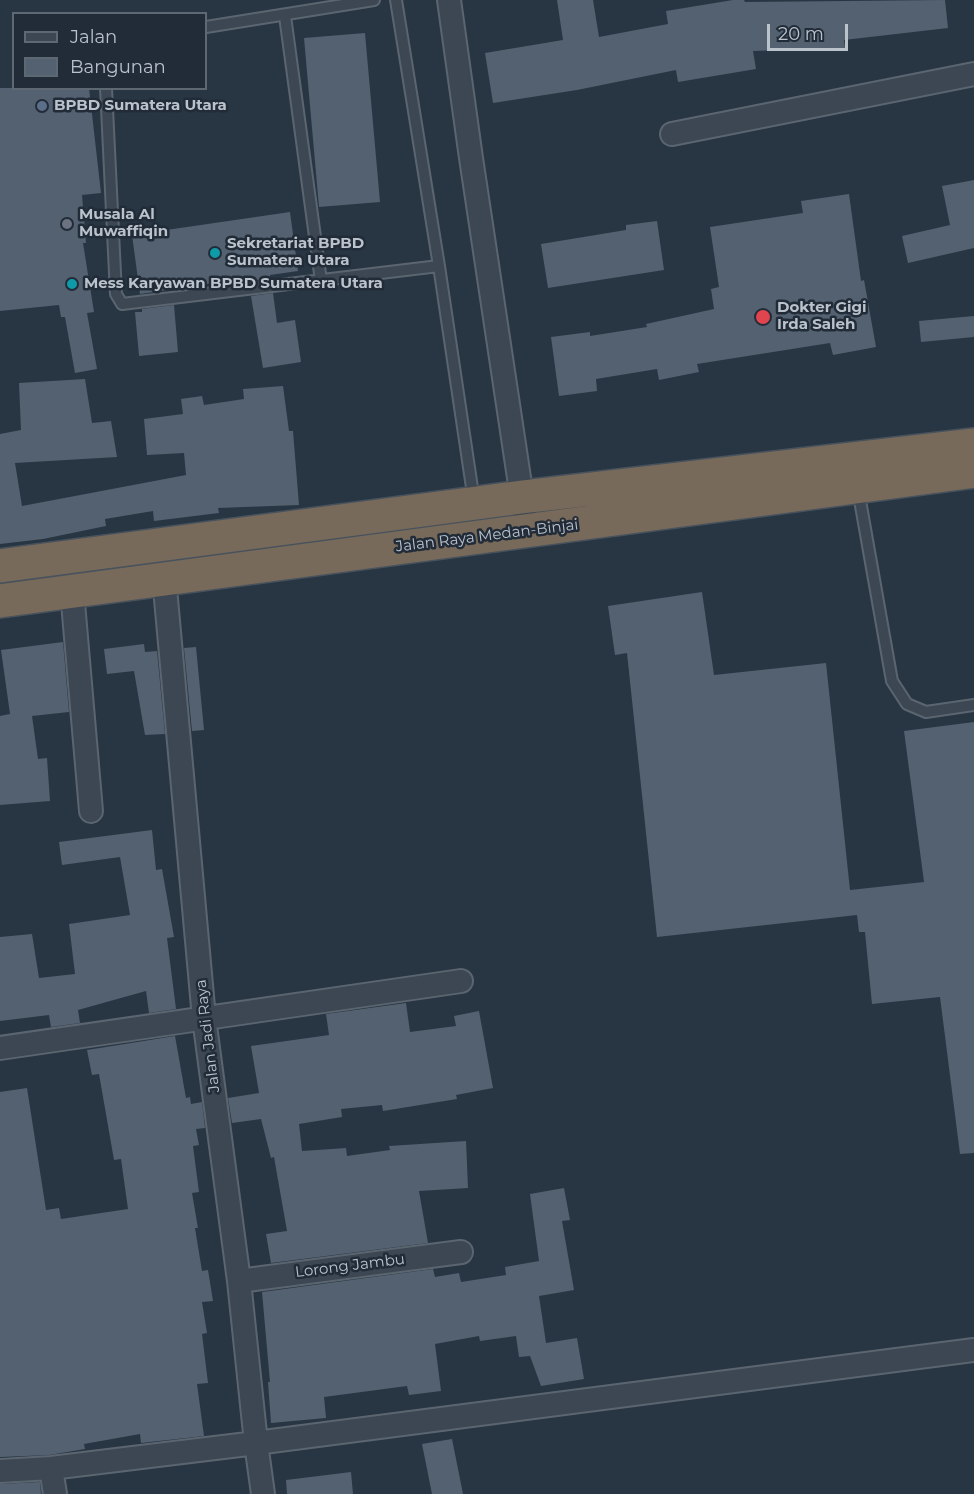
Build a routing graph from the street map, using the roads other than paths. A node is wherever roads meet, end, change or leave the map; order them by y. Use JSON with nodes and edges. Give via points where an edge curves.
{"nodes":[{"id":1,"x":374,"y":0,"type":"edge"},
{"id":2,"x":396,"y":0,"type":"edge"},
{"id":3,"x":449,"y":0,"type":"edge"},
{"id":4,"x":285,"y":16,"type":"junction"},
{"id":5,"x":207,"y":27,"type":"edge"},
{"id":6,"x":974,"y":74,"type":"edge"},
{"id":7,"x":106,"y":90,"type":"edge"},
{"id":8,"x":672,"y":134,"type":"dead end"},
{"id":9,"x":440,"y":266,"type":"junction"},
{"id":10,"x":321,"y":281,"type":"junction"},
{"id":11,"x":974,"y":445,"type":"edge"},
{"id":12,"x":974,"y":471,"type":"edge"},
{"id":13,"x":856,"y":473,"type":"junction"},
{"id":14,"x":522,"y":497,"type":"junction"},
{"id":15,"x":478,"y":520,"type":"junction"},
{"id":16,"x":527,"y":531,"type":"junction"},
{"id":17,"x":0,"y":566,"type":"edge"},
{"id":18,"x":164,"y":577,"type":"junction"},
{"id":19,"x":72,"y":591,"type":"junction"},
{"id":20,"x":0,"y":601,"type":"edge"},
{"id":21,"x":974,"y":705,"type":"edge"},
{"id":22,"x":91,"y":811,"type":"dead end"},
{"id":23,"x":461,"y":981,"type":"dead end"},
{"id":24,"x":204,"y":1018,"type":"junction"},
{"id":25,"x":0,"y":1048,"type":"edge"},
{"id":26,"x":461,"y":1252,"type":"dead end"},
{"id":27,"x":239,"y":1281,"type":"junction"},
{"id":28,"x":974,"y":1350,"type":"edge"},
{"id":29,"x":256,"y":1443,"type":"junction"},
{"id":30,"x":51,"y":1468,"type":"junction"},
{"id":31,"x":0,"y":1472,"type":"edge"},
{"id":32,"x":55,"y":1494,"type":"edge"},
{"id":33,"x":263,"y":1494,"type":"edge"}],
"edges":[{"from":1,"to":4,"type":"lane"},
{"from":2,"to":9,"type":"lane"},
{"from":3,"to":14,"type":"street"},
{"from":4,"to":5,"type":"lane"},
{"from":4,"to":10,"type":"lane"},
{"from":6,"to":8,"type":"street"},
{"from":7,"to":10,"type":"lane","via":[[116,294],[122,304]]},
{"from":9,"to":10,"type":"lane"},
{"from":9,"to":15,"type":"lane"},
{"from":11,"to":13,"type":"highway","name":"Jalan Raya Medan-Binjai"},
{"from":12,"to":13,"type":"highway","name":"Jalan Raya Medan-Binjai"},
{"from":13,"to":14,"type":"highway","name":"Jalan Raya Medan-Binjai"},
{"from":13,"to":16,"type":"highway","name":"Jalan Raya Medan-Binjai"},
{"from":13,"to":21,"type":"lane","via":[[892,681],[907,704],[926,712]]},
{"from":14,"to":15,"type":"highway","name":"Jalan Raya Medan-Binjai"},
{"from":14,"to":16,"type":"street"},
{"from":15,"to":16,"type":"highway","name":"Jalan Raya Medan-Binjai"},
{"from":15,"to":17,"type":"highway","name":"Jalan Raya Medan-Binjai"},
{"from":15,"to":18,"type":"highway","name":"Jalan Raya Medan-Binjai"},
{"from":18,"to":19,"type":"highway","name":"Jalan Raya Medan-Binjai"},
{"from":18,"to":24,"type":"street","name":"Jalan Jadi Raya"},
{"from":19,"to":20,"type":"highway","name":"Jalan Raya Medan-Binjai"},
{"from":19,"to":22,"type":"street"},
{"from":23,"to":24,"type":"street"},
{"from":24,"to":25,"type":"street"},
{"from":24,"to":27,"type":"street","name":"Jalan Jadi Raya"},
{"from":26,"to":27,"type":"street","name":"Lorong Jambu"},
{"from":27,"to":29,"type":"street","name":"Jalan Jadi Raya"},
{"from":28,"to":29,"type":"street"},
{"from":29,"to":30,"type":"street"},
{"from":29,"to":33,"type":"street","name":"Jalan Jadi Raya"},
{"from":30,"to":31,"type":"street"},
{"from":30,"to":32,"type":"street"}]}
